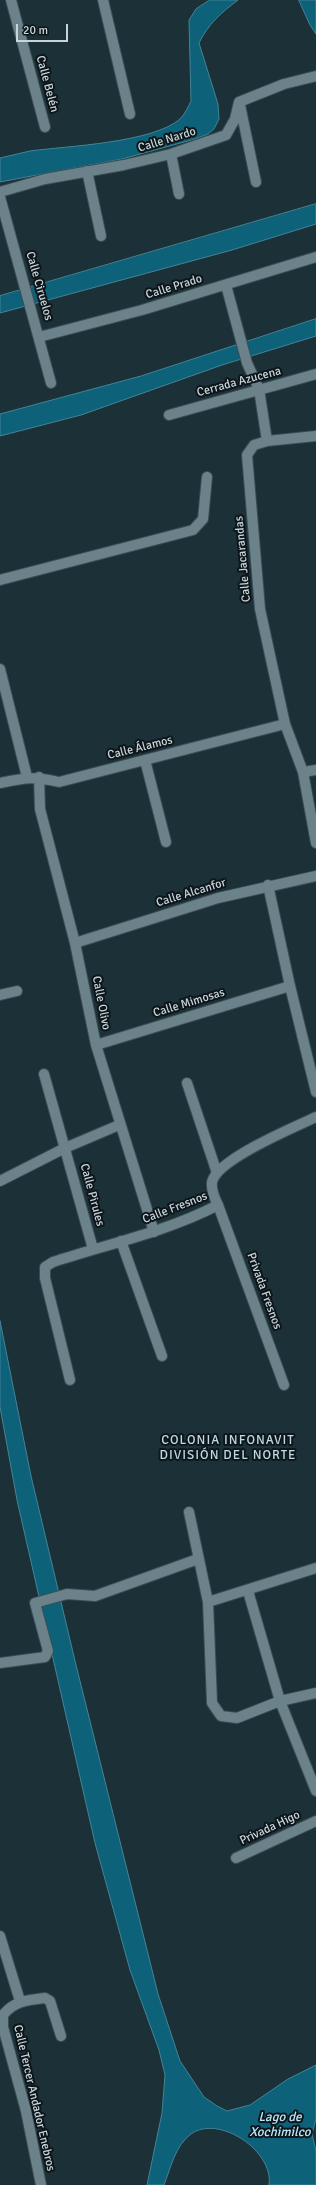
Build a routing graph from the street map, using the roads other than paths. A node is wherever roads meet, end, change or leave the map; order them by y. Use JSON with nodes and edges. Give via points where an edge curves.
{"nodes":[{"id":1,"x":11,"y":0,"type":"edge"},
{"id":2,"x":103,"y":0,"type":"edge"},
{"id":3,"x":316,"y":76,"type":"edge"},
{"id":4,"x":239,"y":102,"type":"junction"},
{"id":5,"x":130,"y":114,"type":"dead end"},
{"id":6,"x":45,"y":128,"type":"dead end"},
{"id":7,"x":170,"y":154,"type":"junction"},
{"id":8,"x":87,"y":171,"type":"junction"},
{"id":9,"x":256,"y":182,"type":"dead end"},
{"id":10,"x":0,"y":192,"type":"edge"},
{"id":11,"x":179,"y":194,"type":"dead end"},
{"id":12,"x":0,"y":197,"type":"edge"},
{"id":13,"x":101,"y":236,"type":"dead end"},
{"id":14,"x":316,"y":258,"type":"edge"},
{"id":15,"x":226,"y":285,"type":"junction"},
{"id":16,"x":39,"y":337,"type":"junction"},
{"id":17,"x":316,"y":374,"type":"edge"},
{"id":18,"x":51,"y":383,"type":"dead end"},
{"id":19,"x":259,"y":389,"type":"junction"},
{"id":20,"x":169,"y":415,"type":"dead end"},
{"id":21,"x":316,"y":436,"type":"edge"},
{"id":22,"x":267,"y":441,"type":"junction"},
{"id":23,"x":207,"y":477,"type":"dead end"},
{"id":24,"x":0,"y":580,"type":"edge"},
{"id":25,"x":0,"y":669,"type":"edge"},
{"id":26,"x":285,"y":724,"type":"junction"},
{"id":27,"x":145,"y":760,"type":"junction"},
{"id":28,"x":316,"y":770,"type":"edge"},
{"id":29,"x":303,"y":772,"type":"junction"},
{"id":30,"x":27,"y":777,"type":"junction"},
{"id":31,"x":39,"y":777,"type":"junction"},
{"id":32,"x":0,"y":783,"type":"edge"},
{"id":33,"x":166,"y":842,"type":"dead end"},
{"id":34,"x":316,"y":843,"type":"edge"},
{"id":35,"x":316,"y":876,"type":"edge"},
{"id":36,"x":268,"y":886,"type":"junction"},
{"id":37,"x":75,"y":943,"type":"junction"},
{"id":38,"x":290,"y":986,"type":"junction"},
{"id":39,"x":16,"y":992,"type":"dead end"},
{"id":40,"x":0,"y":995,"type":"edge"},
{"id":41,"x":96,"y":1044,"type":"junction"},
{"id":42,"x":44,"y":1074,"type":"dead end"},
{"id":43,"x":315,"y":1080,"type":"edge"},
{"id":44,"x":187,"y":1083,"type":"dead end"},
{"id":45,"x":316,"y":1092,"type":"edge"},
{"id":46,"x":316,"y":1117,"type":"edge"},
{"id":47,"x":119,"y":1125,"type":"junction"},
{"id":48,"x":65,"y":1148,"type":"junction"},
{"id":49,"x":217,"y":1174,"type":"junction"},
{"id":50,"x":0,"y":1181,"type":"edge"},
{"id":51,"x":218,"y":1205,"type":"junction"},
{"id":52,"x":154,"y":1232,"type":"junction"},
{"id":53,"x":121,"y":1241,"type":"junction"},
{"id":54,"x":93,"y":1249,"type":"junction"},
{"id":55,"x":162,"y":1356,"type":"dead end"},
{"id":56,"x":70,"y":1380,"type":"dead end"},
{"id":57,"x":284,"y":1385,"type":"dead end"},
{"id":58,"x":188,"y":1512,"type":"dead end"},
{"id":59,"x":198,"y":1559,"type":"junction"},
{"id":60,"x":316,"y":1568,"type":"edge"},
{"id":61,"x":248,"y":1590,"type":"junction"},
{"id":62,"x":208,"y":1602,"type":"junction"},
{"id":63,"x":0,"y":1662,"type":"edge"},
{"id":64,"x":316,"y":1693,"type":"edge"},
{"id":65,"x":280,"y":1701,"type":"junction"},
{"id":66,"x":316,"y":1790,"type":"edge"},
{"id":67,"x":316,"y":1821,"type":"edge"},
{"id":68,"x":236,"y":1858,"type":"dead end"},
{"id":69,"x":0,"y":1936,"type":"edge"},
{"id":70,"x":20,"y":2002,"type":"junction"},
{"id":71,"x":61,"y":2036,"type":"dead end"},
{"id":72,"x":41,"y":2185,"type":"edge"}],
"edges":[{"from":1,"to":6,"type":"street","name":"Calle Belén"},
{"from":2,"to":5,"type":"street"},
{"from":3,"to":4,"type":"street","via":[[284,84]]},
{"from":4,"to":7,"type":"street","name":"Calle Nardo","via":[[235,119],[226,135]]},
{"from":4,"to":9,"type":"street"},
{"from":7,"to":8,"type":"street","name":"Calle Nardo"},
{"from":7,"to":11,"type":"street"},
{"from":8,"to":10,"type":"street","name":"Calle Nardo","via":[[45,179]]},
{"from":8,"to":13,"type":"street"},
{"from":12,"to":16,"type":"street","name":"Calle Ciruelos"},
{"from":14,"to":15,"type":"street","name":"Calle Prado"},
{"from":15,"to":16,"type":"street","name":"Calle Prado"},
{"from":15,"to":19,"type":"street","via":[[247,364]]},
{"from":16,"to":18,"type":"street","name":"Calle Ciruelos"},
{"from":17,"to":19,"type":"street","name":"Cerrada Azucena"},
{"from":19,"to":20,"type":"street","name":"Cerrada Azucena"},
{"from":19,"to":22,"type":"street"},
{"from":21,"to":22,"type":"street"},
{"from":22,"to":26,"type":"street","name":"Calle Jacarandas","via":[[254,445],[247,455],[248,472],[260,609]]},
{"from":23,"to":24,"type":"street","via":[[203,519],[193,530]]},
{"from":25,"to":30,"type":"street"},
{"from":26,"to":27,"type":"street","name":"Calle Álamos"},
{"from":26,"to":29,"type":"street","name":"Calle Jacarandas"},
{"from":27,"to":31,"type":"street","name":"Calle Álamos","via":[[59,782]]},
{"from":27,"to":33,"type":"street"},
{"from":28,"to":29,"type":"street"},
{"from":29,"to":34,"type":"street","name":"Calle Jacarandas"},
{"from":30,"to":31,"type":"street","name":"Calle Álamos"},
{"from":30,"to":32,"type":"street","name":"Calle Álamos"},
{"from":31,"to":37,"type":"street","name":"Calle Olivo","via":[[40,809]]},
{"from":35,"to":36,"type":"street","name":"Calle Alcanfor"},
{"from":36,"to":37,"type":"street","name":"Calle Alcanfor","via":[[218,898]]},
{"from":36,"to":38,"type":"street"},
{"from":37,"to":41,"type":"street","name":"Calle Olivo"},
{"from":38,"to":41,"type":"street","name":"Calle Mimosas"},
{"from":38,"to":43,"type":"street"},
{"from":39,"to":40,"type":"street"},
{"from":41,"to":47,"type":"street","name":"Calle Olivo"},
{"from":42,"to":48,"type":"street","name":"Calle Pirules"},
{"from":43,"to":45,"type":"street"},
{"from":44,"to":49,"type":"street"},
{"from":46,"to":49,"type":"street","via":[[256,1146]]},
{"from":47,"to":48,"type":"street"},
{"from":47,"to":52,"type":"street","name":"Calle Olivo"},
{"from":48,"to":50,"type":"street"},
{"from":48,"to":54,"type":"street","name":"Calle Pirules"},
{"from":49,"to":51,"type":"street","name":"Calle Fresnos","via":[[212,1182],[213,1194]]},
{"from":51,"to":52,"type":"street","name":"Calle Fresnos"},
{"from":51,"to":57,"type":"street","name":"Privada Fresnos"},
{"from":52,"to":53,"type":"street","name":"Calle Fresnos"},
{"from":53,"to":54,"type":"street","name":"Calle Fresnos"},
{"from":53,"to":55,"type":"street"},
{"from":54,"to":56,"type":"street","name":"Calle Fresnos","via":[[53,1262],[46,1267],[45,1278]]},
{"from":58,"to":59,"type":"street"},
{"from":59,"to":62,"type":"street"},
{"from":59,"to":63,"type":"street","via":[[100,1595],[67,1594],[35,1602],[48,1651],[45,1657]]},
{"from":60,"to":61,"type":"street"},
{"from":61,"to":62,"type":"street"},
{"from":61,"to":65,"type":"street"},
{"from":62,"to":65,"type":"street","via":[[212,1703],[222,1716],[237,1718]]},
{"from":64,"to":65,"type":"street"},
{"from":65,"to":66,"type":"street"},
{"from":67,"to":68,"type":"street","name":"Privada Higo"},
{"from":69,"to":70,"type":"street"},
{"from":70,"to":71,"type":"street","via":[[45,1998],[50,2000]]},
{"from":70,"to":72,"type":"street","name":"Calle Tercer Andador Enebros","via":[[9,2007],[3,2015],[3,2026],[26,2111]]}]}
